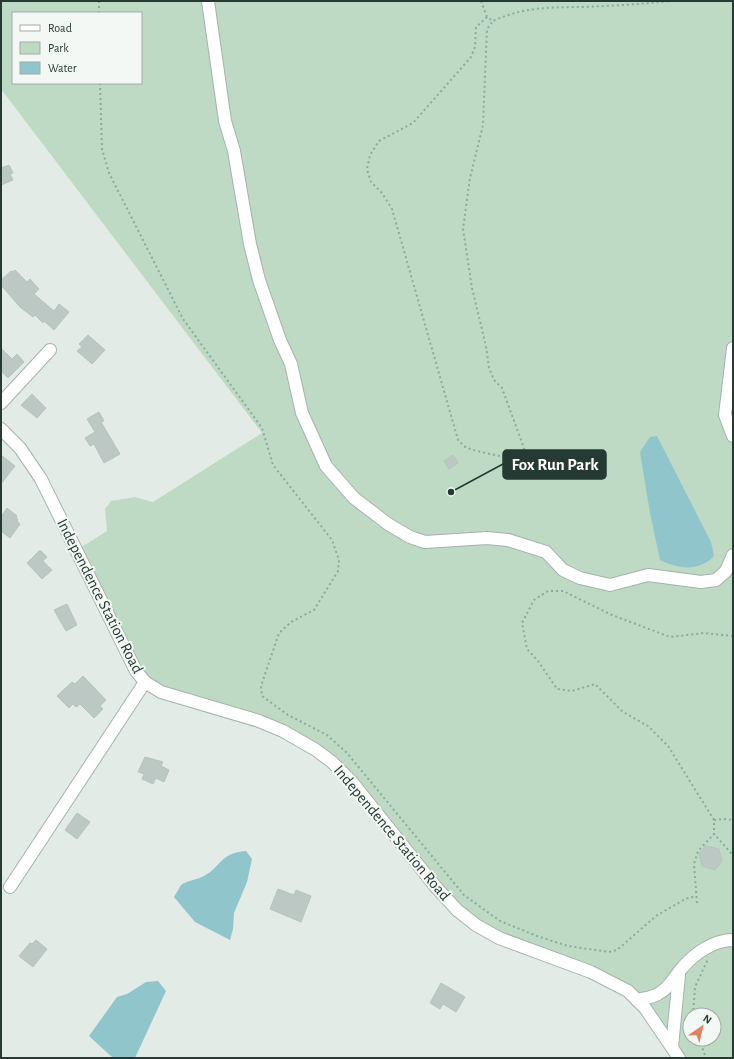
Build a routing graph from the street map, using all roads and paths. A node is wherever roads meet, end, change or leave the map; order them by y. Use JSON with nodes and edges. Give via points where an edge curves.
{"nodes":[{"id":1,"x":99,"y":1,"type":"edge"},
{"id":2,"x":208,"y":1,"type":"edge"},
{"id":3,"x":481,"y":1,"type":"edge"},
{"id":4,"x":672,"y":1,"type":"edge"},
{"id":5,"x":99,"y":12,"type":"edge"},
{"id":6,"x":487,"y":17,"type":"junction"},
{"id":7,"x":493,"y":21,"type":"junction"},
{"id":8,"x":100,"y":84,"type":"edge"},
{"id":9,"x":733,"y":348,"type":"edge"},
{"id":10,"x":50,"y":350,"type":"dead end"},
{"id":11,"x":1,"y":403,"type":"edge"},
{"id":12,"x":1,"y":429,"type":"edge"},
{"id":13,"x":733,"y":436,"type":"edge"},
{"id":14,"x":733,"y":555,"type":"edge"},
{"id":15,"x":733,"y":636,"type":"edge"},
{"id":16,"x":145,"y":682,"type":"junction"},
{"id":17,"x":714,"y":820,"type":"junction"},
{"id":18,"x":733,"y":820,"type":"edge"},
{"id":19,"x":714,"y":834,"type":"junction"},
{"id":20,"x":733,"y":855,"type":"edge"},
{"id":21,"x":10,"y":888,"type":"dead end"},
{"id":22,"x":696,"y":896,"type":"junction"},
{"id":23,"x":697,"y":903,"type":"dead end"},
{"id":24,"x":733,"y":940,"type":"edge"},
{"id":25,"x":712,"y":945,"type":"junction"},
{"id":26,"x":679,"y":973,"type":"junction"},
{"id":27,"x":637,"y":1000,"type":"junction"},
{"id":28,"x":694,"y":1007,"type":"edge"},
{"id":29,"x":672,"y":1047,"type":"junction"},
{"id":30,"x":702,"y":1047,"type":"edge"},
{"id":31,"x":679,"y":1058,"type":"edge"},
{"id":32,"x":706,"y":1058,"type":"edge"}],
"edges":[{"from":1,"to":5,"type":"path"},
{"from":2,"to":14,"type":"street","via":[[225,121],[234,151],[250,244],[260,280],[280,340],[291,364],[302,413],[326,466],[354,498],[388,524],[418,540],[508,540],[546,552],[563,570],[580,578],[610,585],[648,575],[701,582],[716,580],[726,571]]},
{"from":3,"to":6,"type":"path"},
{"from":4,"to":7,"type":"path","via":[[533,8],[510,13]]},
{"from":6,"to":7,"type":"path"},
{"from":6,"to":7,"type":"path","via":[[476,27],[475,47],[471,57],[413,123],[379,141],[370,155],[367,169],[371,182],[392,209],[458,440],[468,448],[517,460],[523,459],[525,451],[502,388],[488,368],[463,229],[470,178],[484,125],[487,29]]},
{"from":8,"to":22,"type":"path","via":[[102,149],[113,180],[183,319],[262,428],[273,466],[332,540],[339,560],[338,571],[314,610],[291,622],[279,633],[261,686],[262,696],[288,715],[327,735],[347,753],[464,895],[500,921],[568,946],[609,952],[617,950],[656,916],[685,899]]},
{"from":9,"to":13,"type":"street","via":[[725,415]]},
{"from":10,"to":11,"type":"street"},
{"from":12,"to":16,"type":"street","name":"Independence Station Road","via":[[20,448],[41,479],[136,671]]},
{"from":15,"to":17,"type":"path","via":[[704,633],[670,637],[612,615],[563,591],[548,591],[534,600],[522,623],[527,649],[557,689],[572,691],[595,684],[623,712],[648,726],[668,746]]},
{"from":16,"to":21,"type":"street"},
{"from":16,"to":27,"type":"street","name":"Independence Station Road","via":[[161,692],[259,721],[316,750],[352,782],[435,886],[476,925],[499,938],[612,982],[628,991]]},
{"from":17,"to":18,"type":"path"},
{"from":17,"to":19,"type":"path"},
{"from":19,"to":20,"type":"path"},
{"from":19,"to":22,"type":"path","via":[[698,851],[694,864]]},
{"from":22,"to":23,"type":"path"},
{"from":24,"to":25,"type":"street","via":[[724,940]]},
{"from":25,"to":26,"type":"street","via":[[704,948]]},
{"from":25,"to":28,"type":"path","via":[[695,987]]},
{"from":26,"to":27,"type":"street","via":[[670,985],[657,995]]},
{"from":26,"to":29,"type":"street"},
{"from":27,"to":29,"type":"street","name":"Independence Station Road"},
{"from":29,"to":31,"type":"street","name":"Independence Station Road"},
{"from":30,"to":32,"type":"path"}]}
